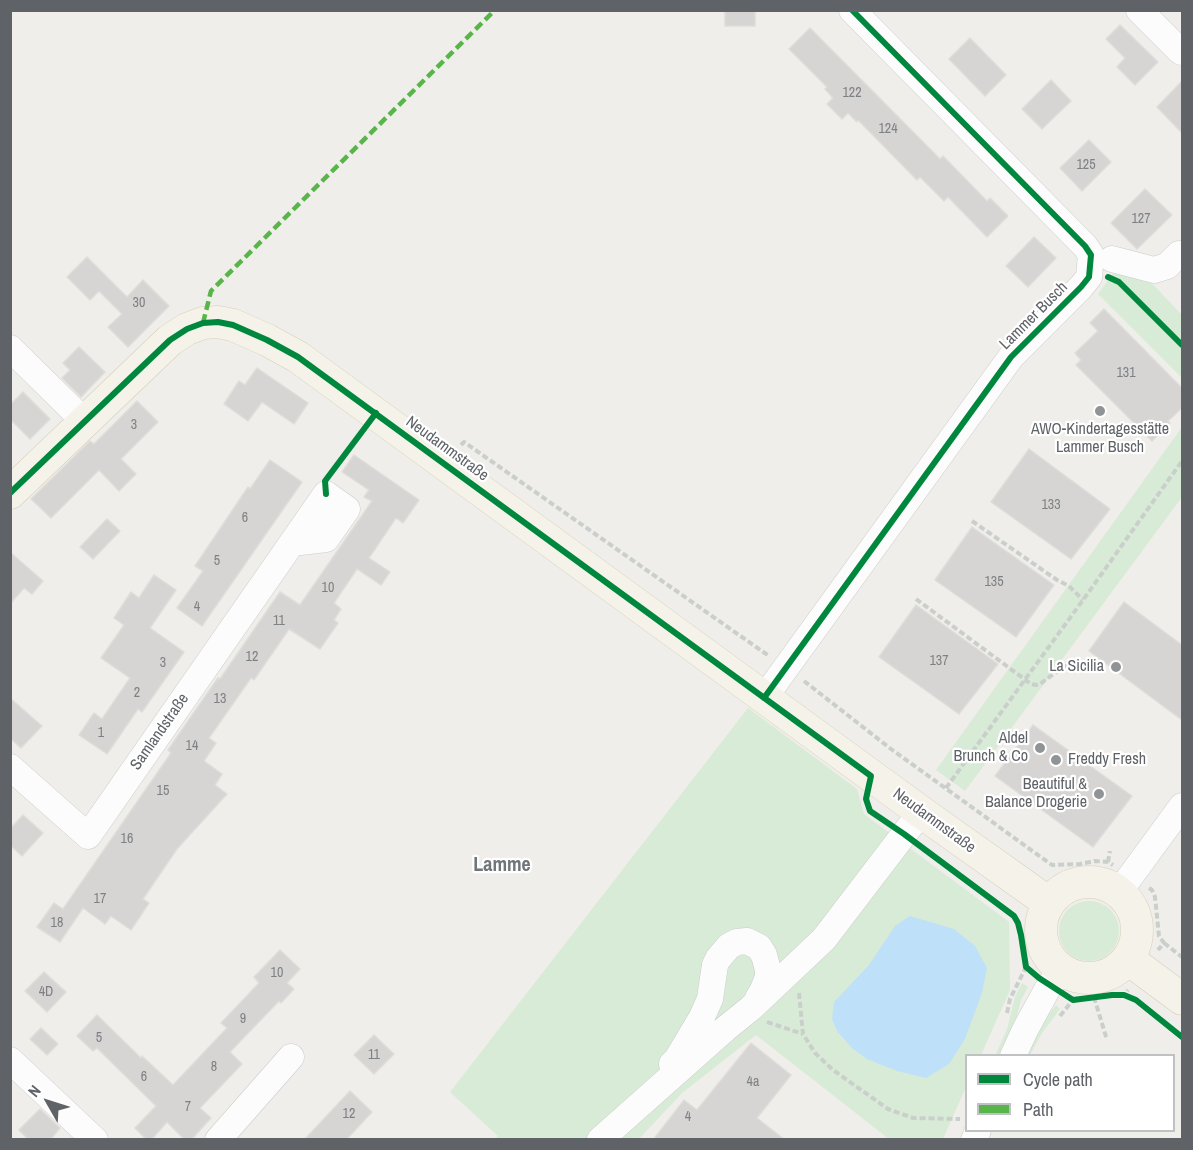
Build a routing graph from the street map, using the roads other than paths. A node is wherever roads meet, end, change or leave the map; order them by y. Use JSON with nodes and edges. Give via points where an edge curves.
{"nodes":[{"id":1,"x":852,"y":10,"type":"edge"},
{"id":2,"x":1139,"y":10,"type":"edge"},
{"id":3,"x":1182,"y":52,"type":"edge"},
{"id":4,"x":1179,"y":254,"type":"dead end"},
{"id":5,"x":1112,"y":259,"type":"dead end"},
{"id":6,"x":10,"y":348,"type":"edge"},
{"id":7,"x":84,"y":421,"type":"junction"},
{"id":8,"x":10,"y":493,"type":"edge"},
{"id":9,"x":292,"y":543,"type":"dead end"},
{"id":10,"x":764,"y":698,"type":"junction"},
{"id":11,"x":10,"y":767,"type":"edge"},
{"id":12,"x":1182,"y":807,"type":"edge"},
{"id":13,"x":921,"y":812,"type":"junction"},
{"id":14,"x":1119,"y":892,"type":"junction"},
{"id":15,"x":1049,"y":903,"type":"junction"},
{"id":16,"x":1128,"y":959,"type":"junction"},
{"id":17,"x":1055,"y":978,"type":"junction"},
{"id":18,"x":1182,"y":999,"type":"edge"},
{"id":19,"x":757,"y":1014,"type":"junction"},
{"id":20,"x":1014,"y":1054,"type":"edge"},
{"id":21,"x":291,"y":1058,"type":"dead end"},
{"id":22,"x":10,"y":1060,"type":"edge"},
{"id":23,"x":623,"y":1118,"type":"junction"},
{"id":24,"x":95,"y":1140,"type":"edge"},
{"id":25,"x":218,"y":1140,"type":"edge"},
{"id":26,"x":600,"y":1140,"type":"edge"}],
"edges":[{"from":1,"to":10,"type":"street","name":"Lammer Busch","via":[[1085,246],[1091,255],[1089,277],[1011,357]]},
{"from":2,"to":3,"type":"street"},
{"from":4,"to":5,"type":"street","via":[[1167,266],[1154,270]]},
{"from":6,"to":7,"type":"street"},
{"from":7,"to":8,"type":"main road","name":"Neudammstraße"},
{"from":7,"to":10,"type":"main road","name":"Neudammstraße","via":[[170,340],[187,329],[203,322],[233,325],[298,357]]},
{"from":9,"to":11,"type":"street","name":"Samlandstraße","via":[[88,836]]},
{"from":10,"to":13,"type":"main road","name":"Neudammstraße"},
{"from":12,"to":14,"type":"street"},
{"from":13,"to":15,"type":"main road","name":"Neudammstraße"},
{"from":13,"to":19,"type":"street","via":[[824,939]]},
{"from":14,"to":15,"type":"main road","via":[[1102,883],[1083,882],[1064,889]]},
{"from":14,"to":16,"type":"main road","via":[[1136,914],[1137,940]]},
{"from":15,"to":17,"type":"main road","via":[[1041,935],[1053,962]]},
{"from":16,"to":17,"type":"main road","via":[[1114,972],[1097,978]]},
{"from":16,"to":18,"type":"main road"},
{"from":17,"to":20,"type":"street"},
{"from":19,"to":23,"type":"street","via":[[725,1029]]},
{"from":19,"to":23,"type":"street","via":[[768,977],[767,965],[759,947],[747,941],[737,942],[718,959],[710,999],[677,1059]]},
{"from":21,"to":25,"type":"street"},
{"from":22,"to":24,"type":"street"},
{"from":23,"to":26,"type":"street"}]}
